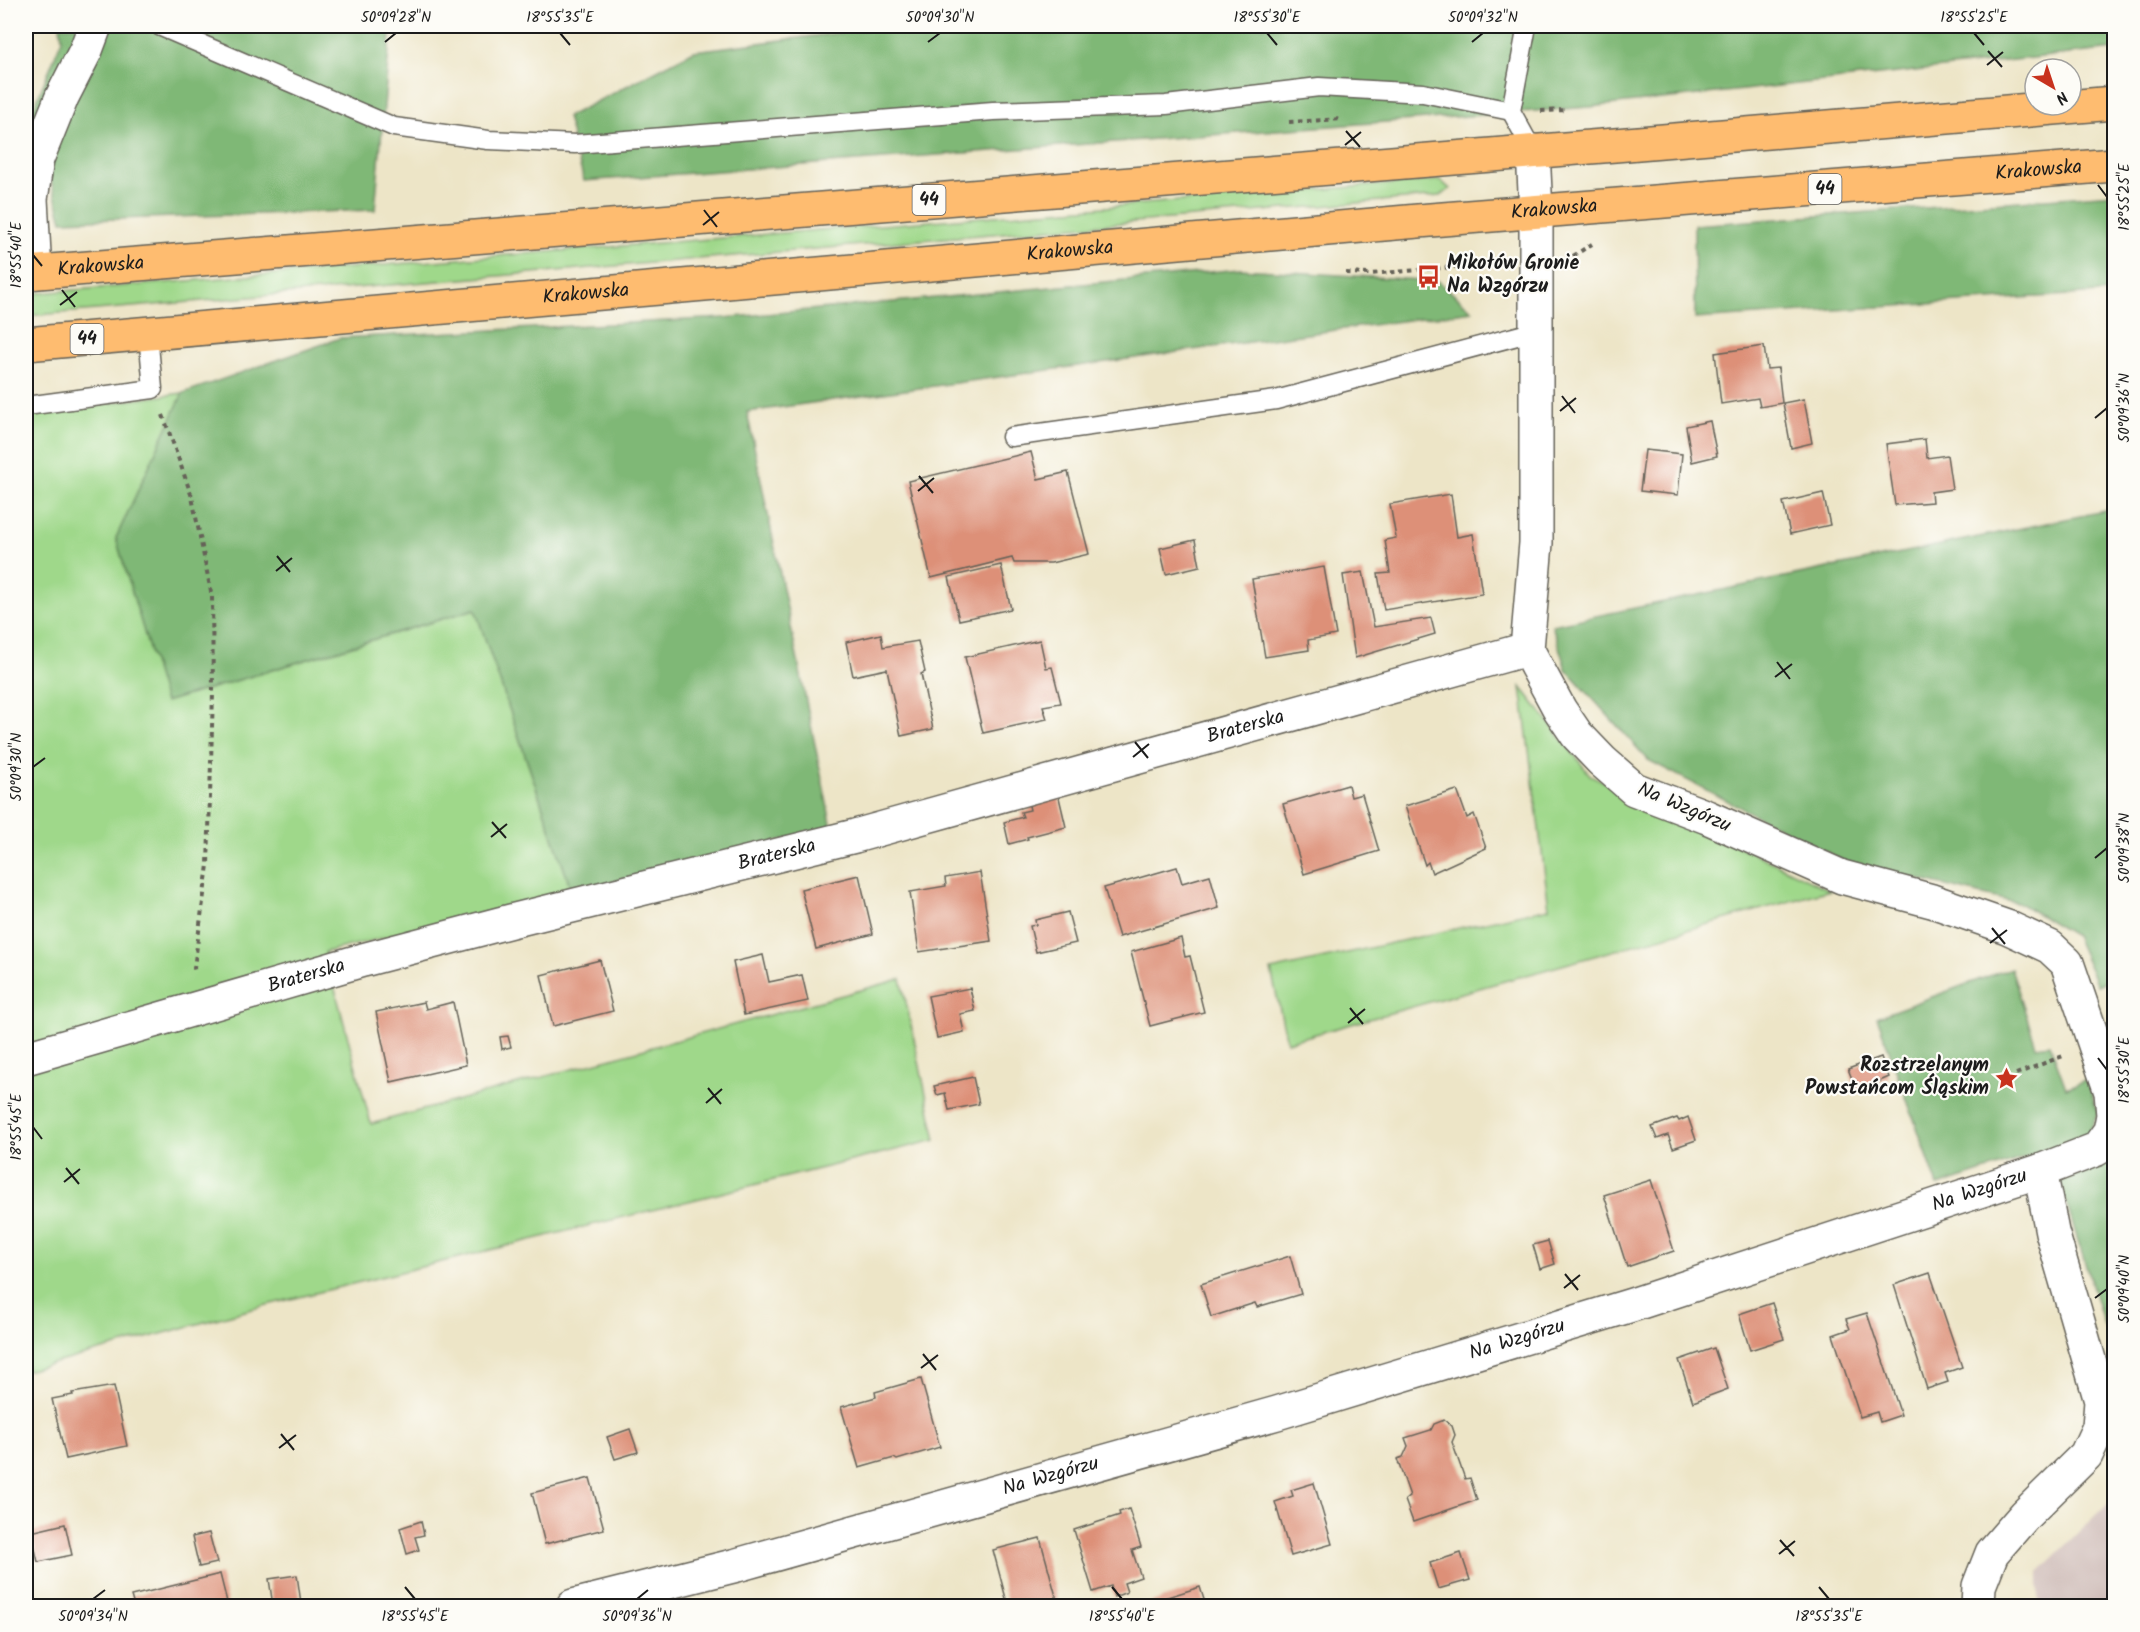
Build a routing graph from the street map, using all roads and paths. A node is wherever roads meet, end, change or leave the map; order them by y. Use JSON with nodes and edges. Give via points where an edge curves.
{"nodes":[{"id":1,"x":95,"y":26,"type":"edge"},
{"id":2,"x":159,"y":26,"type":"edge"},
{"id":3,"x":1527,"y":26,"type":"edge"},
{"id":4,"x":2115,"y":103,"type":"edge"},
{"id":5,"x":1510,"y":111,"type":"junction"},
{"id":6,"x":1346,"y":119,"type":"dead end"},
{"id":7,"x":1287,"y":122,"type":"dead end"},
{"id":8,"x":1533,"y":151,"type":"junction"},
{"id":9,"x":2115,"y":165,"type":"edge"},
{"id":10,"x":1536,"y":212,"type":"junction"},
{"id":11,"x":1536,"y":260,"type":"junction"},
{"id":12,"x":30,"y":273,"type":"edge"},
{"id":13,"x":1346,"y":273,"type":"dead end"},
{"id":14,"x":1536,"y":331,"type":"junction"},
{"id":15,"x":148,"y":334,"type":"junction"},
{"id":16,"x":26,"y":344,"type":"edge"},
{"id":17,"x":153,"y":389,"type":"junction"},
{"id":18,"x":26,"y":406,"type":"edge"},
{"id":19,"x":1011,"y":437,"type":"dead end"},
{"id":20,"x":1527,"y":649,"type":"junction"},
{"id":21,"x":204,"y":1006,"type":"junction"},
{"id":22,"x":2063,"y":1057,"type":"dead end"},
{"id":23,"x":26,"y":1058,"type":"edge"},
{"id":24,"x":2016,"y":1074,"type":"dead end"},
{"id":25,"x":2040,"y":1171,"type":"junction"},
{"id":26,"x":573,"y":1606,"type":"edge"},
{"id":27,"x":1978,"y":1606,"type":"edge"}],
"edges":[{"from":1,"to":12,"type":"street","via":[[38,159],[31,199]]},
{"from":2,"to":5,"type":"lane","via":[[394,128],[488,140],[575,144],[993,111],[1166,105],[1319,87],[1423,93]]},
{"from":3,"to":5,"type":"lane"},
{"from":4,"to":8,"type":"main road","name":"Krakowska","number":"44"},
{"from":5,"to":8,"type":"lane"},
{"from":6,"to":7,"type":"path"},
{"from":8,"to":10,"type":"street"},
{"from":8,"to":12,"type":"main road","name":"Krakowska","number":"44"},
{"from":9,"to":10,"type":"main road","name":"Krakowska","number":"44"},
{"from":10,"to":11,"type":"street"},
{"from":10,"to":15,"type":"main road","name":"Krakowska","number":"44"},
{"from":11,"to":13,"type":"path"},
{"from":11,"to":14,"type":"street"},
{"from":14,"to":19,"type":"lane","via":[[1276,400]]},
{"from":14,"to":20,"type":"street","via":[[1536,543]]},
{"from":15,"to":16,"type":"main road","name":"Krakowska","number":"44"},
{"from":15,"to":17,"type":"lane"},
{"from":17,"to":18,"type":"lane"},
{"from":17,"to":21,"type":"path","via":[[192,497],[212,597],[208,865],[194,968]]},
{"from":20,"to":21,"type":"street","name":"Braterska","via":[[855,836],[511,921]]},
{"from":20,"to":25,"type":"street","name":"Na Wzgórzu","via":[[1577,735],[1634,789],[1842,877],[1932,901],[2007,927],[2049,947],[2067,963],[2111,1092],[2113,1115],[2110,1131],[2097,1149]]},
{"from":21,"to":23,"type":"street","name":"Braterska"},
{"from":22,"to":24,"type":"path"},
{"from":25,"to":26,"type":"street","name":"Na Wzgórzu","via":[[1632,1305],[1277,1413],[749,1562]]},
{"from":25,"to":27,"type":"street","via":[[2052,1232],[2101,1401],[2099,1427],[2086,1455],[1992,1553],[1979,1586]]}]}
